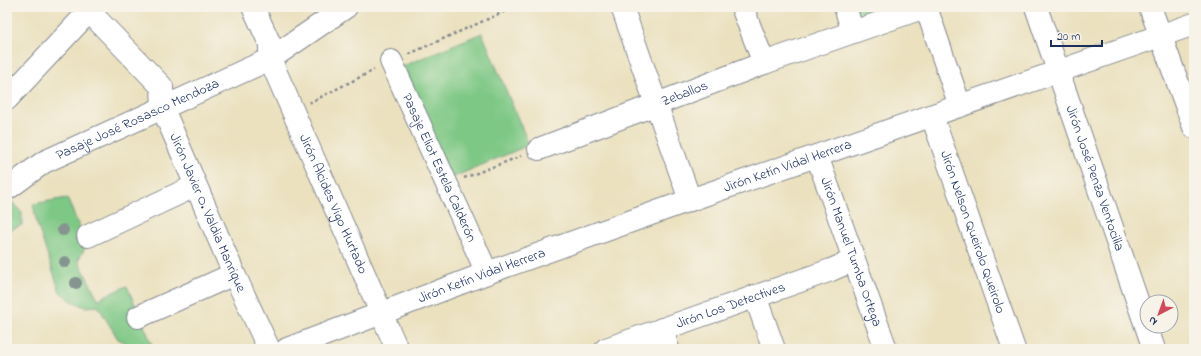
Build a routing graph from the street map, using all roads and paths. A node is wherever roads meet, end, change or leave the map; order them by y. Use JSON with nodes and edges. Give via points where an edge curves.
{"nodes":[{"id":1,"x":237,"y":7,"type":"edge"},
{"id":2,"x":254,"y":7,"type":"edge"},
{"id":3,"x":346,"y":7,"type":"edge"},
{"id":4,"x":622,"y":7,"type":"edge"},
{"id":5,"x":742,"y":7,"type":"edge"},
{"id":6,"x":845,"y":7,"type":"edge"},
{"id":7,"x":926,"y":7,"type":"edge"},
{"id":8,"x":1036,"y":7,"type":"edge"},
{"id":9,"x":1150,"y":7,"type":"edge"},
{"id":10,"x":89,"y":8,"type":"edge"},
{"id":11,"x":1194,"y":24,"type":"edge"},
{"id":12,"x":853,"y":32,"type":"junction"},
{"id":13,"x":1161,"y":36,"type":"junction"},
{"id":14,"x":270,"y":59,"type":"junction"},
{"id":15,"x":391,"y":61,"type":"dead end"},
{"id":16,"x":764,"y":63,"type":"junction"},
{"id":17,"x":1059,"y":72,"type":"junction"},
{"id":18,"x":7,"y":99,"type":"edge"},
{"id":19,"x":656,"y":105,"type":"junction"},
{"id":20,"x":960,"y":106,"type":"junction"},
{"id":21,"x":163,"y":109,"type":"junction"},
{"id":22,"x":932,"y":116,"type":"junction"},
{"id":23,"x":1194,"y":127,"type":"edge"},
{"id":24,"x":539,"y":149,"type":"joint"},
{"id":25,"x":817,"y":156,"type":"junction"},
{"id":26,"x":447,"y":185,"type":"junction"},
{"id":27,"x":195,"y":186,"type":"junction"},
{"id":28,"x":10,"y":187,"type":"dead end"},
{"id":29,"x":690,"y":200,"type":"junction"},
{"id":30,"x":88,"y":236,"type":"dead end"},
{"id":31,"x":854,"y":260,"type":"junction"},
{"id":32,"x":487,"y":273,"type":"junction"},
{"id":33,"x":234,"y":274,"type":"junction"},
{"id":34,"x":755,"y":296,"type":"junction"},
{"id":35,"x":382,"y":314,"type":"junction"},
{"id":36,"x":138,"y":317,"type":"dead end"},
{"id":37,"x":665,"y":339,"type":"edge"},
{"id":38,"x":268,"y":349,"type":"edge"},
{"id":39,"x":287,"y":349,"type":"edge"},
{"id":40,"x":397,"y":349,"type":"edge"},
{"id":41,"x":606,"y":349,"type":"edge"},
{"id":42,"x":774,"y":349,"type":"edge"},
{"id":43,"x":886,"y":349,"type":"edge"},
{"id":44,"x":1014,"y":349,"type":"edge"},
{"id":45,"x":1154,"y":349,"type":"edge"}],
"edges":[{"from":1,"to":14,"type":"street","name":"Jirón Alcides Vigo Hurtado","via":[[257,49]]},
{"from":2,"to":14,"type":"street","name":"Jirón Alcides Vigo Hurtado","via":[[270,44]]},
{"from":3,"to":14,"type":"street","name":"Pasaje José Rosasco Mendoza"},
{"from":4,"to":19,"type":"street"},
{"from":5,"to":16,"type":"street"},
{"from":6,"to":12,"type":"street"},
{"from":7,"to":12,"type":"street","name":"Zeballos"},
{"from":7,"to":20,"type":"street"},
{"from":8,"to":17,"type":"street","name":"Jirón José Penza Ventocilla"},
{"from":9,"to":13,"type":"street"},
{"from":10,"to":18,"type":"street"},
{"from":10,"to":21,"type":"street","name":"Jirón Javier O. Valdia Manrique","via":[[162,87]]},
{"from":11,"to":13,"type":"street","name":"Jirón Ketín Vidal Herrera"},
{"from":12,"to":16,"type":"street","name":"Zeballos"},
{"from":13,"to":17,"type":"street","name":"Jirón Ketín Vidal Herrera"},
{"from":13,"to":23,"type":"street"},
{"from":14,"to":21,"type":"street","name":"Pasaje José Rosasco Mendoza"},
{"from":14,"to":35,"type":"street","name":"Jirón Alcides Vigo Hurtado"},
{"from":15,"to":26,"type":"street","name":"Pasaje Eliot Estela Calderón"},
{"from":16,"to":19,"type":"street","name":"Zeballos"},
{"from":17,"to":20,"type":"street","name":"Jirón Ketín Vidal Herrera"},
{"from":17,"to":45,"type":"street","name":"Jirón José Penza Ventocilla"},
{"from":19,"to":24,"type":"street","name":"Zeballos"},
{"from":19,"to":29,"type":"street"},
{"from":20,"to":22,"type":"street","name":"Jirón Ketín Vidal Herrera"},
{"from":21,"to":27,"type":"street","name":"Jirón Javier O. Valdia Manrique"},
{"from":21,"to":28,"type":"street","name":"Pasaje José Rosasco Mendoza","via":[[44,162]]},
{"from":22,"to":25,"type":"street","name":"Jirón Ketín Vidal Herrera"},
{"from":22,"to":44,"type":"street","name":"Jirón Nelson Queirolo Queirolo"},
{"from":24,"to":26,"type":"path"},
{"from":25,"to":29,"type":"street","name":"Jirón Ketín Vidal Herrera"},
{"from":25,"to":31,"type":"street","name":"Jirón Manuel Tumba Ortega"},
{"from":26,"to":32,"type":"street","name":"Pasaje Eliot Estela Calderón"},
{"from":27,"to":30,"type":"street"},
{"from":27,"to":33,"type":"street","name":"Jirón Javier O. Valdia Manrique"},
{"from":29,"to":32,"type":"street","name":"Jirón Ketín Vidal Herrera"},
{"from":31,"to":34,"type":"street","name":"Jirón Los Detectives"},
{"from":31,"to":43,"type":"street","name":"Jirón Manuel Tumba Ortega"},
{"from":32,"to":35,"type":"street","name":"Jirón Ketín Vidal Herrera"},
{"from":33,"to":36,"type":"street"},
{"from":33,"to":38,"type":"street","name":"Jirón Javier O. Valdia Manrique"},
{"from":34,"to":37,"type":"street","name":"Jirón Los Detectives"},
{"from":34,"to":42,"type":"street"},
{"from":35,"to":39,"type":"street","name":"Jirón Ketín Vidal Herrera"},
{"from":35,"to":40,"type":"street","name":"Jirón Alcides Vigo Hurtado"},
{"from":37,"to":41,"type":"street","name":"Jirón Los Detectives"}]}
